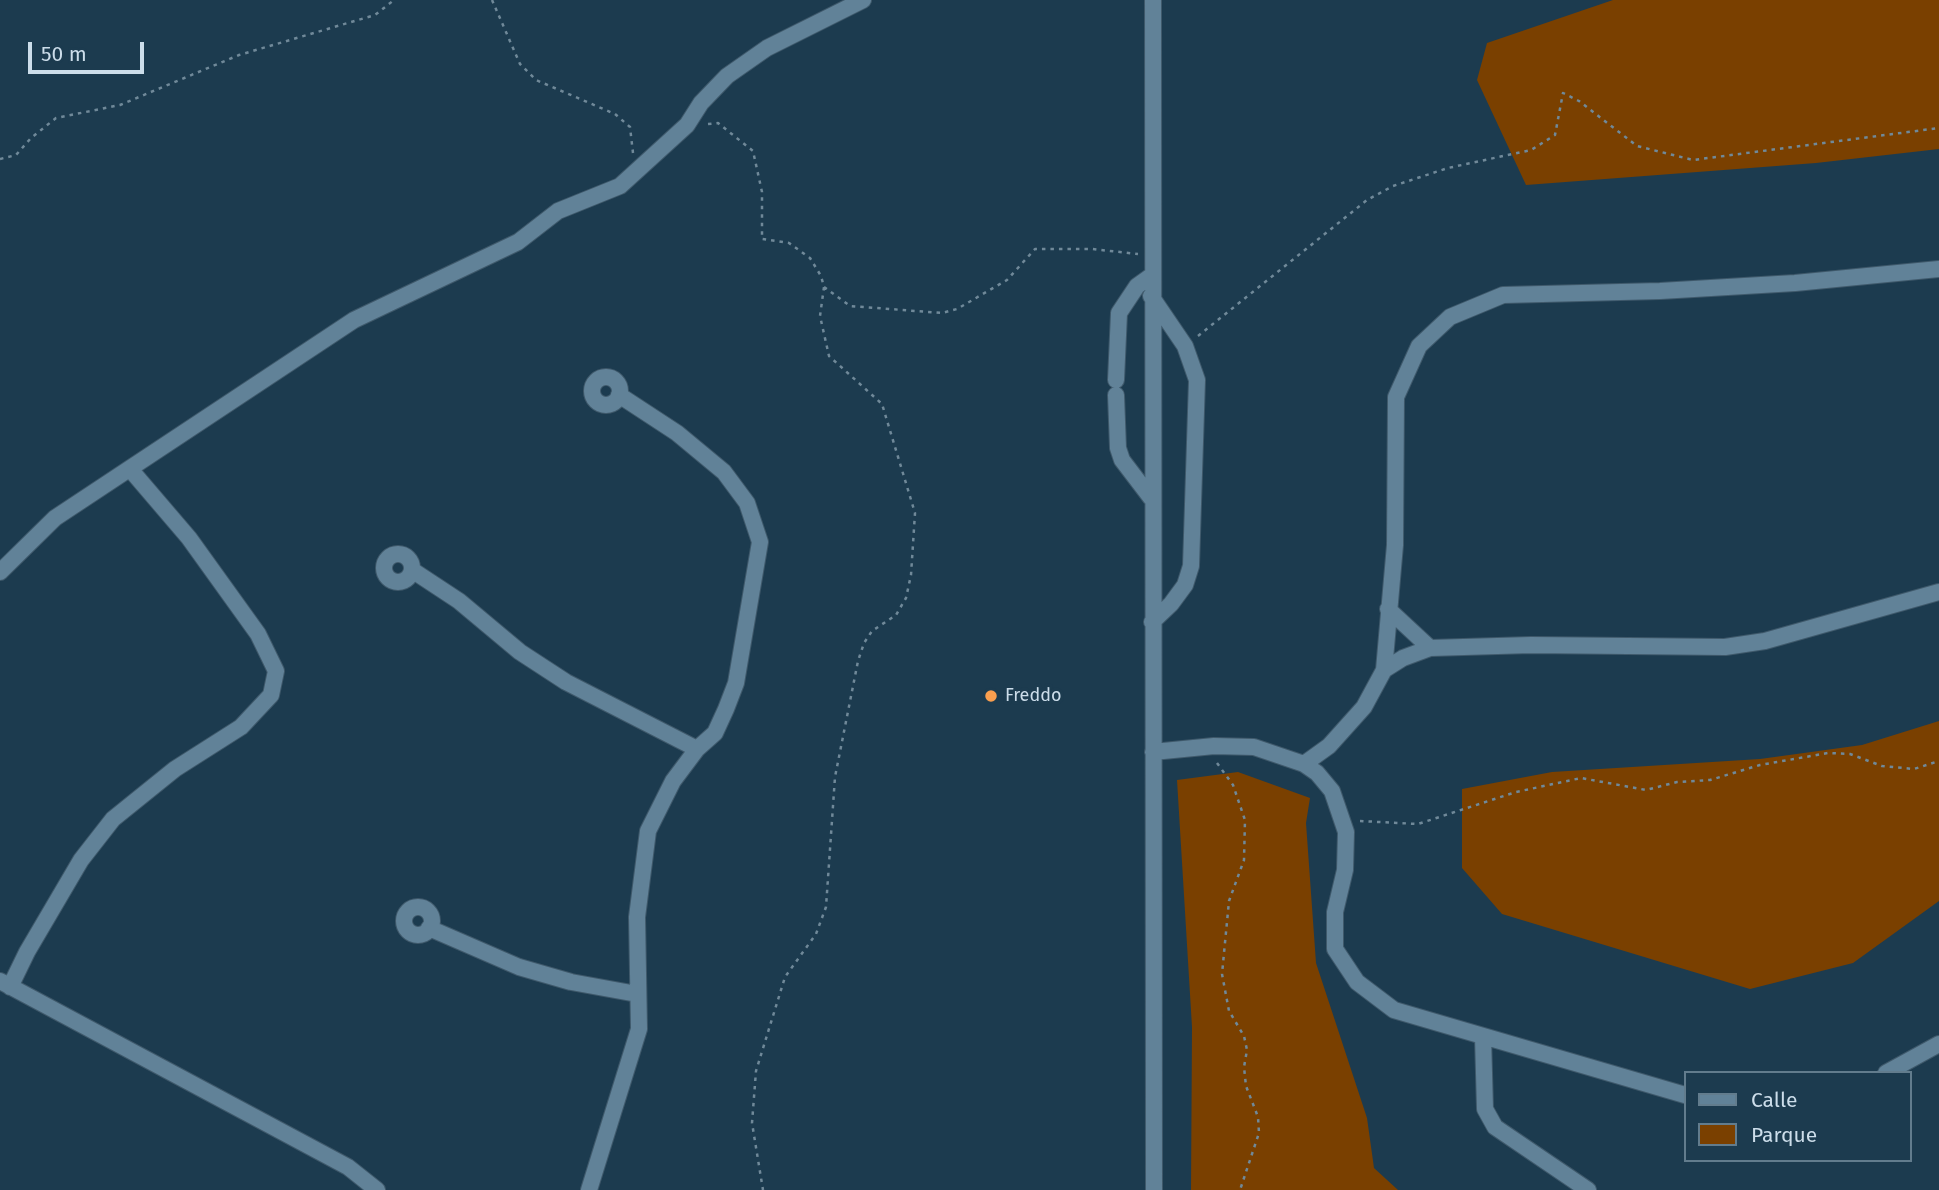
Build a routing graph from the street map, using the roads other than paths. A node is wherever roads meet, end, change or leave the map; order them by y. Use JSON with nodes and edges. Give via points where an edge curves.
{"nodes":[{"id":1,"x":863,"y":0,"type":"edge"},
{"id":2,"x":1153,"y":0,"type":"edge"},
{"id":3,"x":1939,"y":269,"type":"edge"},
{"id":4,"x":1151,"y":276,"type":"junction"},
{"id":5,"x":1151,"y":296,"type":"junction"},
{"id":6,"x":620,"y":395,"type":"dead end"},
{"id":7,"x":130,"y":470,"type":"junction"},
{"id":8,"x":1152,"y":498,"type":"junction"},
{"id":9,"x":412,"y":570,"type":"dead end"},
{"id":10,"x":0,"y":572,"type":"edge"},
{"id":11,"x":1939,"y":592,"type":"edge"},
{"id":12,"x":1388,"y":609,"type":"junction"},
{"id":13,"x":1152,"y":622,"type":"junction"},
{"id":14,"x":1430,"y":648,"type":"junction"},
{"id":15,"x":1384,"y":670,"type":"junction"},
{"id":16,"x":697,"y":749,"type":"junction"},
{"id":17,"x":1153,"y":752,"type":"junction"},
{"id":18,"x":1304,"y":764,"type":"junction"},
{"id":19,"x":429,"y":928,"type":"dead end"},
{"id":20,"x":5,"y":984,"type":"edge"},
{"id":21,"x":638,"y":994,"type":"junction"},
{"id":22,"x":1483,"y":1037,"type":"junction"},
{"id":23,"x":1939,"y":1044,"type":"edge"},
{"id":24,"x":1890,"y":1071,"type":"edge"},
{"id":25,"x":1684,"y":1095,"type":"edge"},
{"id":26,"x":377,"y":1190,"type":"edge"},
{"id":27,"x":589,"y":1190,"type":"edge"},
{"id":28,"x":1154,"y":1190,"type":"edge"},
{"id":29,"x":1588,"y":1190,"type":"edge"}],
"edges":[{"from":1,"to":7,"type":"street","via":[[767,48],[727,76],[687,125],[620,186],[558,211],[518,242],[354,320]]},
{"from":2,"to":4,"type":"street"},
{"from":3,"to":12,"type":"street","via":[[1673,291],[1503,295],[1450,317],[1419,346],[1396,397],[1395,545]]},
{"from":4,"to":5,"type":"street"},
{"from":4,"to":8,"type":"street","via":[[1137,286],[1119,313],[1116,388],[1118,448]]},
{"from":5,"to":8,"type":"street"},
{"from":5,"to":13,"type":"street","via":[[1185,346],[1197,380],[1191,566],[1185,585]]},
{"from":6,"to":16,"type":"street","via":[[724,472],[747,503],[760,542],[736,683],[715,733]]},
{"from":7,"to":10,"type":"street","via":[[55,518]]},
{"from":7,"to":20,"type":"street","via":[[189,538],[258,634],[276,671],[271,695],[241,727],[175,769],[113,819],[81,860]]},
{"from":8,"to":13,"type":"street"},
{"from":9,"to":16,"type":"street","via":[[566,682]]},
{"from":11,"to":14,"type":"street","via":[[1765,641],[1725,647]]},
{"from":12,"to":14,"type":"street"},
{"from":12,"to":15,"type":"street"},
{"from":13,"to":17,"type":"street"},
{"from":14,"to":15,"type":"street"},
{"from":15,"to":18,"type":"street","via":[[1364,707],[1329,746]]},
{"from":16,"to":21,"type":"street","via":[[662,799],[644,845],[637,918]]},
{"from":17,"to":18,"type":"street","via":[[1254,747]]},
{"from":17,"to":28,"type":"street"},
{"from":18,"to":22,"type":"street","via":[[1332,791],[1346,832],[1335,949],[1357,982],[1394,1010]]},
{"from":19,"to":21,"type":"street","via":[[537,973]]},
{"from":20,"to":26,"type":"street","via":[[348,1167]]},
{"from":21,"to":27,"type":"street","via":[[639,1029]]},
{"from":22,"to":25,"type":"street"},
{"from":22,"to":29,"type":"street","via":[[1485,1109],[1495,1127]]},
{"from":23,"to":24,"type":"street"}]}
